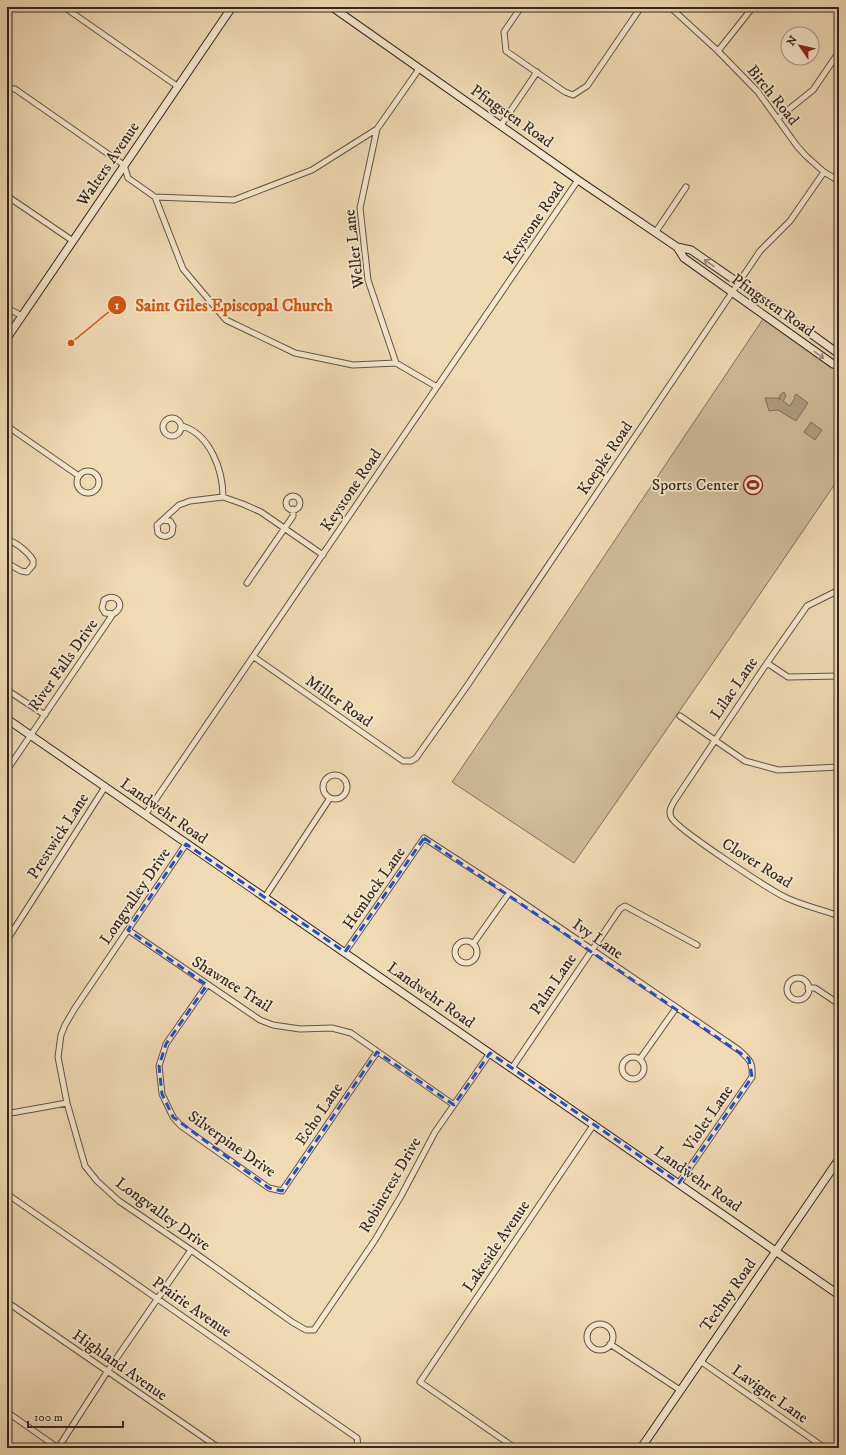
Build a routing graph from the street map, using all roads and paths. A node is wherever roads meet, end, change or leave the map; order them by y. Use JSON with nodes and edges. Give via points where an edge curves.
{"nodes":[{"id":1,"x":64,"y":7,"type":"edge"},
{"id":2,"x":232,"y":7,"type":"edge"},
{"id":3,"x":332,"y":7,"type":"edge"},
{"id":4,"x":521,"y":7,"type":"edge"},
{"id":5,"x":641,"y":7,"type":"edge"},
{"id":6,"x":670,"y":7,"type":"edge"},
{"id":7,"x":753,"y":7,"type":"edge"},
{"id":8,"x":718,"y":51,"type":"junction"},
{"id":9,"x":839,"y":52,"type":"edge"},
{"id":10,"x":419,"y":69,"type":"junction"},
{"id":11,"x":537,"y":72,"type":"junction"},
{"id":12,"x":177,"y":86,"type":"junction"},
{"id":13,"x":7,"y":88,"type":"edge"},
{"id":14,"x":778,"y":118,"type":"junction"},
{"id":15,"x":501,"y":125,"type":"junction"},
{"id":16,"x":377,"y":129,"type":"junction"},
{"id":17,"x":124,"y":165,"type":"junction"},
{"id":18,"x":824,"y":172,"type":"junction"},
{"id":19,"x":578,"y":180,"type":"junction"},
{"id":20,"x":839,"y":181,"type":"edge"},
{"id":21,"x":686,"y":187,"type":"dead end"},
{"id":22,"x":7,"y":196,"type":"edge"},
{"id":23,"x":155,"y":197,"type":"junction"},
{"id":24,"x":656,"y":233,"type":"junction"},
{"id":25,"x":73,"y":241,"type":"junction"},
{"id":26,"x":677,"y":247,"type":"junction"},
{"id":27,"x":738,"y":283,"type":"junction"},
{"id":28,"x":732,"y":293,"type":"junction"},
{"id":29,"x":7,"y":308,"type":"edge"},
{"id":30,"x":785,"y":315,"type":"junction"},
{"id":31,"x":22,"y":316,"type":"junction"},
{"id":32,"x":778,"y":325,"type":"junction"},
{"id":33,"x":7,"y":338,"type":"edge"},
{"id":34,"x":839,"y":354,"type":"edge"},
{"id":35,"x":396,"y":363,"type":"junction"},
{"id":36,"x":839,"y":365,"type":"edge"},
{"id":37,"x":437,"y":387,"type":"junction"},
{"id":38,"x":7,"y":426,"type":"edge"},
{"id":39,"x":182,"y":426,"type":"dead end"},
{"id":40,"x":79,"y":476,"type":"junction"},
{"id":41,"x":223,"y":497,"type":"junction"},
{"id":42,"x":294,"y":509,"type":"dead end"},
{"id":43,"x":163,"y":520,"type":"dead end"},
{"id":44,"x":284,"y":529,"type":"junction"},
{"id":45,"x":7,"y":540,"type":"edge"},
{"id":46,"x":323,"y":555,"type":"junction"},
{"id":47,"x":7,"y":563,"type":"edge"},
{"id":48,"x":247,"y":583,"type":"dead end"},
{"id":49,"x":839,"y":590,"type":"edge"},
{"id":50,"x":113,"y":614,"type":"dead end"},
{"id":51,"x":254,"y":657,"type":"junction"},
{"id":52,"x":767,"y":663,"type":"junction"},
{"id":53,"x":839,"y":676,"type":"edge"},
{"id":54,"x":7,"y":690,"type":"edge"},
{"id":55,"x":45,"y":715,"type":"junction"},
{"id":56,"x":680,"y":716,"type":"dead end"},
{"id":57,"x":7,"y":719,"type":"edge"},
{"id":58,"x":31,"y":735,"type":"junction"},
{"id":59,"x":715,"y":741,"type":"junction"},
{"id":60,"x":411,"y":761,"type":"joint"},
{"id":61,"x":839,"y":767,"type":"edge"},
{"id":62,"x":7,"y":770,"type":"edge"},
{"id":63,"x":106,"y":787,"type":"junction"},
{"id":64,"x":330,"y":798,"type":"junction"},
{"id":65,"x":145,"y":815,"type":"junction"},
{"id":66,"x":671,"y":817,"type":"joint"},
{"id":67,"x":424,"y":838,"type":"joint"},
{"id":68,"x":186,"y":844,"type":"junction"},
{"id":69,"x":509,"y":893,"type":"junction"},
{"id":70,"x":265,"y":897,"type":"junction"},
{"id":71,"x":839,"y":916,"type":"edge"},
{"id":72,"x":128,"y":930,"type":"junction"},
{"id":73,"x":7,"y":940,"type":"edge"},
{"id":74,"x":473,"y":944,"type":"junction"},
{"id":75,"x":697,"y":945,"type":"dead end"},
{"id":76,"x":592,"y":951,"type":"junction"},
{"id":77,"x":345,"y":952,"type":"junction"},
{"id":78,"x":206,"y":985,"type":"junction"},
{"id":79,"x":808,"y":988,"type":"junction"},
{"id":80,"x":839,"y":1004,"type":"edge"},
{"id":81,"x":676,"y":1008,"type":"junction"},
{"id":82,"x":378,"y":1052,"type":"junction"},
{"id":83,"x":490,"y":1053,"type":"junction"},
{"id":84,"x":640,"y":1059,"type":"junction"},
{"id":85,"x":753,"y":1066,"type":"joint"},
{"id":86,"x":512,"y":1068,"type":"junction"},
{"id":87,"x":67,"y":1103,"type":"junction"},
{"id":88,"x":454,"y":1105,"type":"junction"},
{"id":89,"x":11,"y":1113,"type":"dead end"},
{"id":90,"x":594,"y":1124,"type":"junction"},
{"id":91,"x":839,"y":1159,"type":"edge"},
{"id":92,"x":679,"y":1183,"type":"junction"},
{"id":93,"x":282,"y":1191,"type":"joint"},
{"id":94,"x":7,"y":1194,"type":"edge"},
{"id":95,"x":191,"y":1250,"type":"junction"},
{"id":96,"x":776,"y":1251,"type":"junction"},
{"id":97,"x":839,"y":1295,"type":"edge"},
{"id":98,"x":157,"y":1299,"type":"junction"},
{"id":99,"x":7,"y":1302,"type":"edge"},
{"id":100,"x":314,"y":1330,"type":"joint"},
{"id":101,"x":610,"y":1344,"type":"junction"},
{"id":102,"x":700,"y":1361,"type":"junction"},
{"id":103,"x":107,"y":1372,"type":"junction"},
{"id":104,"x":680,"y":1390,"type":"junction"},
{"id":105,"x":7,"y":1412,"type":"edge"},
{"id":106,"x":358,"y":1446,"type":"edge"},
{"id":107,"x":58,"y":1448,"type":"edge"},
{"id":108,"x":218,"y":1448,"type":"edge"},
{"id":109,"x":515,"y":1448,"type":"edge"},
{"id":110,"x":641,"y":1448,"type":"edge"},
{"id":111,"x":825,"y":1448,"type":"edge"}],
"edges":[{"from":1,"to":12,"type":"street"},
{"from":2,"to":12,"type":"main road","name":"Walters Avenue"},
{"from":3,"to":10,"type":"main road","name":"Pfingsten Road"},
{"from":4,"to":11,"type":"street","via":[[504,32],[506,51]]},
{"from":5,"to":11,"type":"street","via":[[587,86],[573,95]]},
{"from":6,"to":8,"type":"street","name":"Birch Road"},
{"from":7,"to":8,"type":"street"},
{"from":8,"to":14,"type":"street","name":"Birch Road","via":[[758,92]]},
{"from":9,"to":14,"type":"street","via":[[813,90]]},
{"from":10,"to":15,"type":"main road","name":"Pfingsten Road"},
{"from":10,"to":16,"type":"street"},
{"from":11,"to":15,"type":"street"},
{"from":12,"to":17,"type":"main road","name":"Walters Avenue"},
{"from":13,"to":17,"type":"street","via":[[16,89]]},
{"from":14,"to":18,"type":"street","name":"Birch Road","via":[[796,146]]},
{"from":15,"to":19,"type":"main road","name":"Pfingsten Road"},
{"from":16,"to":23,"type":"street","via":[[312,170],[234,200]]},
{"from":16,"to":35,"type":"street","name":"Weller Lane","via":[[360,208],[368,280]]},
{"from":17,"to":23,"type":"street","via":[[128,178]]},
{"from":17,"to":25,"type":"main road","name":"Walters Avenue"},
{"from":18,"to":20,"type":"street","name":"Birch Road"},
{"from":18,"to":27,"type":"street","name":"Koepke Road","via":[[790,221],[760,251]]},
{"from":19,"to":24,"type":"main road","name":"Pfingsten Road"},
{"from":19,"to":37,"type":"street","name":"Keystone Road"},
{"from":21,"to":24,"type":"street"},
{"from":22,"to":25,"type":"street"},
{"from":23,"to":35,"type":"street","via":[[183,269],[226,320],[295,353],[353,365]]},
{"from":24,"to":26,"type":"main road","name":"Pfingsten Road"},
{"from":25,"to":31,"type":"main road","name":"Walters Avenue"},
{"from":27,"to":26,"type":"main road","name":"Pfingsten Road","one_way":true,"via":[[691,250]]},
{"from":26,"to":28,"type":"main road","name":"Pfingsten Road","via":[[684,258]]},
{"from":27,"to":28,"type":"street","name":"Koepke Road"},
{"from":27,"to":30,"type":"main road","name":"Pfingsten Road"},
{"from":28,"to":32,"type":"main road","name":"Pfingsten Road"},
{"from":28,"to":60,"type":"street","name":"Koepke Road","via":[[467,686],[419,755]]},
{"from":29,"to":31,"type":"street"},
{"from":30,"to":32,"type":"main road"},
{"from":30,"to":34,"type":"main road","name":"Pfingsten Road"},
{"from":31,"to":33,"type":"main road","name":"Walters Avenue"},
{"from":32,"to":36,"type":"main road","name":"Pfingsten Road","one_way":true,"via":[[833,364]]},
{"from":35,"to":37,"type":"street"},
{"from":37,"to":46,"type":"street","name":"Keystone Road"},
{"from":38,"to":40,"type":"street"},
{"from":39,"to":41,"type":"street","via":[[190,428],[200,436],[211,451],[219,468]]},
{"from":40,"to":40,"type":"street","via":[[77,484],[82,491],[89,493],[97,490],[100,482],[96,474],[86,471]]},
{"from":41,"to":43,"type":"street","via":[[179,505]]},
{"from":41,"to":44,"type":"street","via":[[261,512]]},
{"from":42,"to":44,"type":"street","via":[[293,516]]},
{"from":44,"to":46,"type":"street"},
{"from":44,"to":48,"type":"street"},
{"from":45,"to":47,"type":"street","via":[[12,541],[34,560],[27,572]]},
{"from":46,"to":51,"type":"street","name":"Keystone Road"},
{"from":49,"to":52,"type":"street","name":"Lilac Lane","via":[[807,606]]},
{"from":50,"to":55,"type":"street","name":"River Falls Drive"},
{"from":51,"to":60,"type":"street","name":"Miller Road","via":[[403,761]]},
{"from":51,"to":65,"type":"street","name":"Keystone Road"},
{"from":52,"to":53,"type":"street","via":[[788,677]]},
{"from":52,"to":59,"type":"street","name":"Lilac Lane"},
{"from":54,"to":55,"type":"street"},
{"from":55,"to":58,"type":"street","name":"River Falls Drive"},
{"from":56,"to":59,"type":"street"},
{"from":57,"to":58,"type":"main road","name":"Landwehr Road"},
{"from":58,"to":62,"type":"street","name":"River Falls Drive"},
{"from":58,"to":63,"type":"main road","name":"Landwehr Road"},
{"from":59,"to":61,"type":"street","via":[[745,761],[778,770]]},
{"from":59,"to":66,"type":"street","name":"Lilac Lane","via":[[675,800],[670,809]]},
{"from":63,"to":65,"type":"main road","name":"Landwehr Road"},
{"from":63,"to":73,"type":"street","name":"Prestwick Lane"},
{"from":64,"to":64,"type":"street","via":[[339,798],[345,792],[346,782],[339,776],[331,775],[324,783],[324,791]]},
{"from":64,"to":70,"type":"street"},
{"from":65,"to":68,"type":"main road","name":"Landwehr Road"},
{"from":66,"to":71,"type":"street","name":"Clover Road","via":[[677,826],[788,899]]},
{"from":67,"to":69,"type":"street","name":"Ivy Lane"},
{"from":67,"to":77,"type":"street","name":"Hemlock Lane"},
{"from":68,"to":70,"type":"main road","name":"Landwehr Road"},
{"from":68,"to":72,"type":"street","name":"Longvalley Drive"},
{"from":69,"to":74,"type":"street"},
{"from":69,"to":76,"type":"street","name":"Ivy Lane"},
{"from":70,"to":77,"type":"main road","name":"Landwehr Road"},
{"from":72,"to":78,"type":"street","name":"Shawnee Trail"},
{"from":72,"to":87,"type":"street","name":"Longvalley Drive","via":[[69,1017],[61,1035],[58,1058]]},
{"from":74,"to":74,"type":"street","via":[[465,941],[457,946],[455,954],[460,962],[468,963],[475,959],[477,951]]},
{"from":75,"to":76,"type":"street","name":"Palm Lane","via":[[625,906],[620,909]]},
{"from":76,"to":81,"type":"street","name":"Ivy Lane"},
{"from":76,"to":86,"type":"street","name":"Palm Lane"},
{"from":77,"to":83,"type":"main road","name":"Landwehr Road"},
{"from":78,"to":82,"type":"street","name":"Shawnee Trail","via":[[260,1020],[293,1028],[332,1028],[350,1033]]},
{"from":78,"to":93,"type":"street","name":"Silverpine Drive","via":[[166,1044],[159,1066],[164,1100],[173,1117],[190,1133],[269,1188]]},
{"from":79,"to":79,"type":"street","via":[[805,982],[797,979],[790,983],[787,991],[791,998],[799,1000],[806,996]]},
{"from":79,"to":80,"type":"street","via":[[815,988]]},
{"from":81,"to":84,"type":"street"},
{"from":81,"to":85,"type":"street","name":"Ivy Lane","via":[[739,1050]]},
{"from":82,"to":88,"type":"street","name":"Shawnee Trail"},
{"from":82,"to":93,"type":"street","name":"Echo Lane"},
{"from":83,"to":86,"type":"main road","name":"Landwehr Road"},
{"from":83,"to":88,"type":"street","name":"Robincrest Drive"},
{"from":84,"to":84,"type":"street","via":[[632,1057],[625,1060],[621,1067],[625,1076],[634,1079],[641,1075],[644,1068]]},
{"from":85,"to":92,"type":"street","name":"Violet Lane","via":[[752,1077]]},
{"from":86,"to":90,"type":"main road","name":"Landwehr Road"},
{"from":87,"to":89,"type":"street"},
{"from":87,"to":95,"type":"street","name":"Longvalley Drive","via":[[85,1166],[97,1181],[119,1201]]},
{"from":88,"to":100,"type":"street","name":"Robincrest Drive","via":[[435,1132],[375,1240]]},
{"from":90,"to":92,"type":"main road","name":"Landwehr Road"},
{"from":90,"to":109,"type":"street","name":"Lakeside Avenue","via":[[420,1382]]},
{"from":91,"to":96,"type":"main road","name":"Techny Road"},
{"from":92,"to":96,"type":"main road","name":"Landwehr Road"},
{"from":94,"to":98,"type":"street","name":"Prairie Avenue"},
{"from":95,"to":98,"type":"street"},
{"from":95,"to":100,"type":"street","name":"Longvalley Drive","via":[[292,1322],[306,1330]]},
{"from":96,"to":97,"type":"main road","name":"Landwehr Road"},
{"from":96,"to":102,"type":"main road","name":"Techny Road"},
{"from":98,"to":103,"type":"street"},
{"from":98,"to":106,"type":"street","name":"Prairie Avenue","via":[[357,1438]]},
{"from":99,"to":103,"type":"street","name":"Highland Avenue"},
{"from":101,"to":101,"type":"street","via":[[613,1335],[608,1327],[600,1324],[591,1327],[587,1333],[587,1340],[592,1348],[602,1350]]},
{"from":101,"to":104,"type":"street"},
{"from":102,"to":104,"type":"main road","name":"Techny Road"},
{"from":102,"to":111,"type":"street","name":"Lavigne Lane"},
{"from":103,"to":107,"type":"street"},
{"from":103,"to":108,"type":"street","name":"Highland Avenue"},
{"from":104,"to":110,"type":"main road","name":"Techny Road"},
{"from":105,"to":107,"type":"street"}]}
